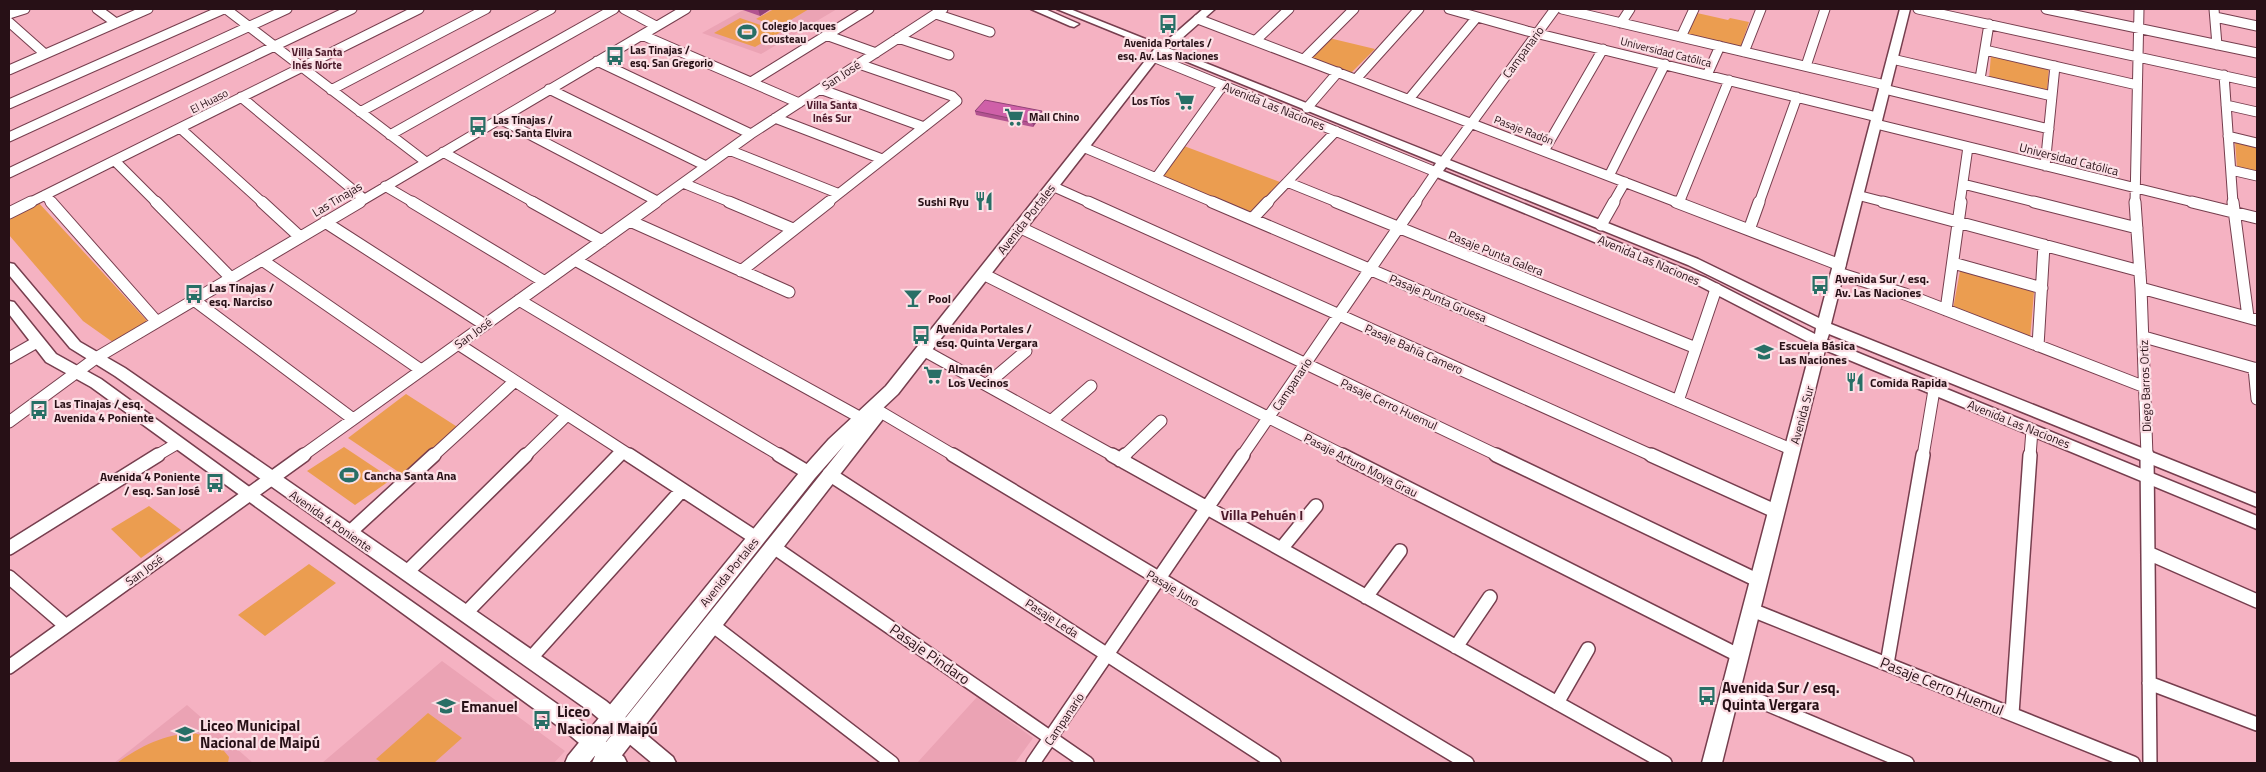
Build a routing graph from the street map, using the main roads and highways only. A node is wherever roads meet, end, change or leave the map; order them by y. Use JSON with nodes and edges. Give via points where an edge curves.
{"nodes":[{"id":1,"x":1210,"y":9,"type":"edge"},
{"id":2,"x":1197,"y":14,"type":"edge"},
{"id":3,"x":892,"y":390,"type":"junction"},
{"id":4,"x":764,"y":542,"type":"junction"},
{"id":5,"x":621,"y":724,"type":"junction"},
{"id":6,"x":593,"y":742,"type":"joint"},
{"id":7,"x":610,"y":761,"type":"edge"},
{"id":8,"x":576,"y":763,"type":"edge"}],
"edges":[{"from":1,"to":2,"type":"main road","name":"Avenida Portales"},
{"from":2,"to":3,"type":"main road","name":"Avenida Portales","via":[[1156,53]]},
{"from":3,"to":4,"type":"main road","name":"Avenida Portales","via":[[880,411],[830,474]]},
{"from":3,"to":4,"type":"main road","name":"Avenida Portales","via":[[809,473]]},
{"from":4,"to":5,"type":"main road","name":"Avenida Portales"},
{"from":4,"to":5,"type":"main road","name":"Avenida Portales","via":[[711,624]]},
{"from":5,"to":6,"type":"main road","name":"Avenida Portales"},
{"from":5,"to":7,"type":"main road","name":"Avenida Portales"},
{"from":6,"to":8,"type":"main road","name":"Avenida Portales"}]}
